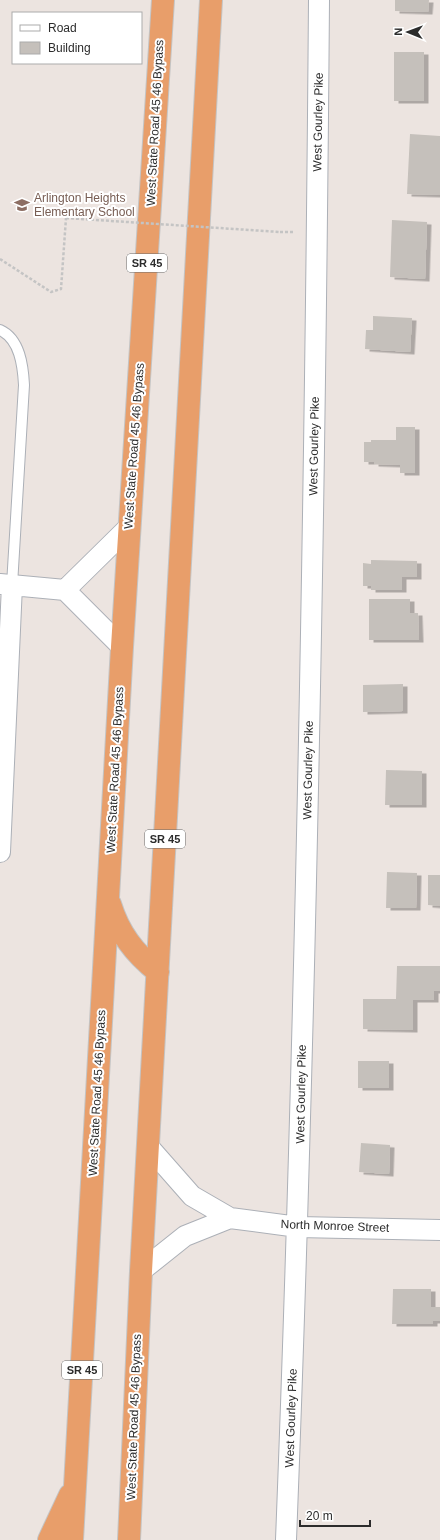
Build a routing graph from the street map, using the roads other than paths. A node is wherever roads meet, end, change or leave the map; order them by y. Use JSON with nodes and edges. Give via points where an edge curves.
{"nodes":[{"id":1,"x":163,"y":0,"type":"edge"},
{"id":2,"x":211,"y":0,"type":"edge"},
{"id":3,"x":319,"y":0,"type":"edge"},
{"id":4,"x":0,"y":330,"type":"edge"},
{"id":5,"x":129,"y":526,"type":"junction"},
{"id":6,"x":6,"y":585,"type":"edge"},
{"id":7,"x":65,"y":590,"type":"junction"},
{"id":8,"x":122,"y":647,"type":"junction"},
{"id":9,"x":0,"y":852,"type":"edge"},
{"id":10,"x":108,"y":897,"type":"junction"},
{"id":11,"x":158,"y":972,"type":"junction"},
{"id":12,"x":148,"y":1146,"type":"junction"},
{"id":13,"x":230,"y":1218,"type":"junction"},
{"id":14,"x":298,"y":1227,"type":"junction"},
{"id":15,"x":440,"y":1230,"type":"edge"},
{"id":16,"x":141,"y":1271,"type":"junction"},
{"id":17,"x":75,"y":1485,"type":"junction"},
{"id":18,"x":49,"y":1540,"type":"edge"},
{"id":19,"x":72,"y":1540,"type":"edge"},
{"id":20,"x":129,"y":1540,"type":"edge"},
{"id":21,"x":286,"y":1540,"type":"edge"}],
"edges":[{"from":1,"to":5,"type":"highway","name":"West State Road 45 46 Bypass","number":"SR 45"},
{"from":2,"to":11,"type":"highway","name":"West State Road 45 46 Bypass","number":"SR 45"},
{"from":3,"to":14,"type":"street","name":"West Gourley Pike","via":[[317,312]]},
{"from":4,"to":6,"type":"lane","via":[[15,344],[22,362],[24,385]]},
{"from":5,"to":7,"type":"street"},
{"from":5,"to":8,"type":"highway","name":"West State Road 45 46 Bypass","number":"SR 45"},
{"from":6,"to":7,"type":"street"},
{"from":6,"to":9,"type":"street"},
{"from":7,"to":8,"type":"street"},
{"from":8,"to":10,"type":"highway","name":"West State Road 45 46 Bypass","number":"SR 45"},
{"from":10,"to":11,"type":"highway","via":[[128,943],[140,958]]},
{"from":10,"to":17,"type":"highway","name":"West State Road 45 46 Bypass","number":"SR 45"},
{"from":11,"to":12,"type":"highway","name":"West State Road 45 46 Bypass","number":"SR 45"},
{"from":12,"to":13,"type":"street","name":"North Monroe Street","via":[[192,1196]]},
{"from":12,"to":16,"type":"highway","name":"West State Road 45 46 Bypass","number":"SR 45"},
{"from":13,"to":14,"type":"street","name":"North Monroe Street"},
{"from":13,"to":16,"type":"street","name":"North Monroe Street","via":[[185,1236]]},
{"from":14,"to":15,"type":"street","name":"North Monroe Street"},
{"from":14,"to":21,"type":"street","name":"West Gourley Pike"},
{"from":16,"to":20,"type":"highway","name":"West State Road 45 46 Bypass","number":"SR 45"},
{"from":17,"to":18,"type":"highway"},
{"from":17,"to":19,"type":"highway","name":"West State Road 45 46 Bypass","number":"SR 45"}]}
